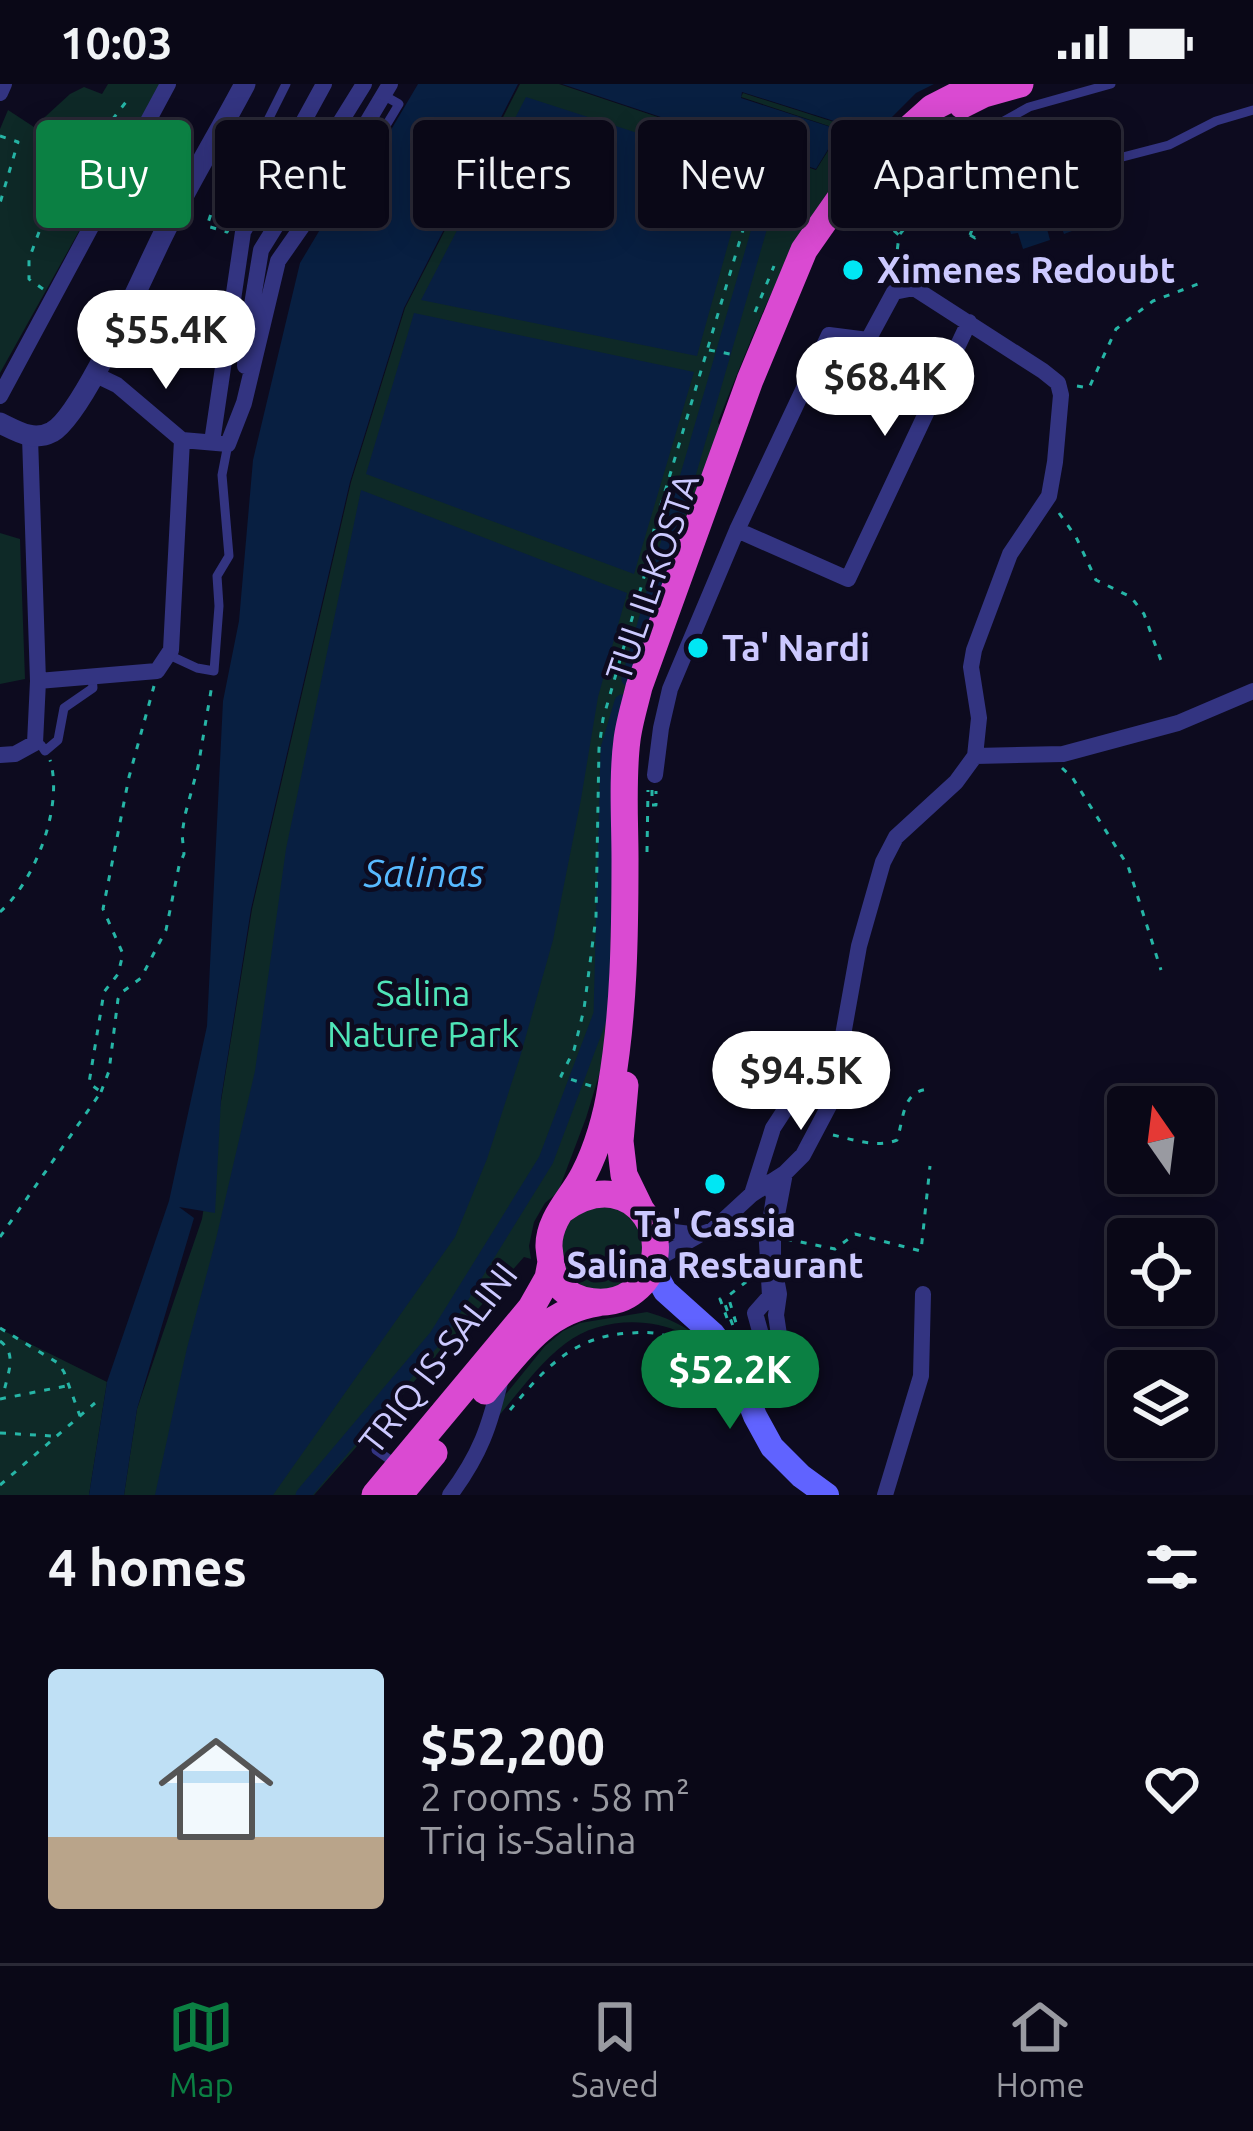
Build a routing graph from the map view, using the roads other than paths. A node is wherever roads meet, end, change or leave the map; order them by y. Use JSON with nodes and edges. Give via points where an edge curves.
{"nodes":[{"id":1,"x":4,"y":84,"type":"edge"},
{"id":2,"x":168,"y":84,"type":"edge"},
{"id":3,"x":245,"y":84,"type":"edge"},
{"id":4,"x":286,"y":84,"type":"edge"},
{"id":5,"x":324,"y":84,"type":"edge"},
{"id":6,"x":364,"y":84,"type":"edge"},
{"id":7,"x":979,"y":84,"type":"edge"},
{"id":8,"x":1020,"y":84,"type":"edge"},
{"id":9,"x":1112,"y":84,"type":"edge"},
{"id":10,"x":386,"y":90,"type":"edge"},
{"id":11,"x":0,"y":93,"type":"edge"},
{"id":12,"x":1253,"y":110,"type":"edge"},
{"id":13,"x":268,"y":120,"type":"edge"},
{"id":14,"x":389,"y":120,"type":"edge"},
{"id":15,"x":1008,"y":120,"type":"edge"},
{"id":16,"x":206,"y":156,"type":"junction"},
{"id":17,"x":1121,"y":157,"type":"edge"},
{"id":18,"x":215,"y":160,"type":"edge"},
{"id":19,"x":969,"y":322,"type":"junction"},
{"id":20,"x":94,"y":374,"type":"junction"},
{"id":21,"x":0,"y":396,"type":"edge"},
{"id":22,"x":244,"y":403,"type":"junction"},
{"id":23,"x":0,"y":423,"type":"edge"},
{"id":24,"x":30,"y":437,"type":"junction"},
{"id":25,"x":182,"y":440,"type":"junction"},
{"id":26,"x":220,"y":443,"type":"junction"},
{"id":27,"x":736,"y":530,"type":"junction"},
{"id":28,"x":169,"y":655,"type":"junction"},
{"id":29,"x":92,"y":676,"type":"junction"},
{"id":30,"x":38,"y":681,"type":"junction"},
{"id":31,"x":1253,"y":691,"type":"edge"},
{"id":32,"x":40,"y":747,"type":"junction"},
{"id":33,"x":0,"y":755,"type":"edge"},
{"id":34,"x":975,"y":756,"type":"junction"},
{"id":35,"x":655,"y":775,"type":"dead end"},
{"id":36,"x":834,"y":1075,"type":"junction"},
{"id":37,"x":797,"y":1103,"type":"junction"},
{"id":38,"x":816,"y":1127,"type":"junction"},
{"id":39,"x":777,"y":1177,"type":"junction"},
{"id":40,"x":752,"y":1195,"type":"junction"},
{"id":41,"x":562,"y":1210,"type":"junction"},
{"id":42,"x":645,"y":1215,"type":"junction"},
{"id":43,"x":699,"y":1235,"type":"junction"},
{"id":44,"x":551,"y":1262,"type":"junction"},
{"id":45,"x":653,"y":1264,"type":"junction"},
{"id":46,"x":923,"y":1294,"type":"dead end"},
{"id":47,"x":608,"y":1302,"type":"junction"},
{"id":48,"x":687,"y":1310,"type":"junction"},
{"id":49,"x":502,"y":1371,"type":"junction"},
{"id":50,"x":375,"y":1495,"type":"edge"},
{"id":51,"x":399,"y":1495,"type":"edge"},
{"id":52,"x":450,"y":1495,"type":"edge"},
{"id":53,"x":827,"y":1495,"type":"edge"},
{"id":54,"x":885,"y":1495,"type":"edge"}],
"edges":[{"from":1,"to":11,"type":"street"},
{"from":2,"to":21,"type":"street"},
{"from":3,"to":16,"type":"street"},
{"from":4,"to":13,"type":"lane"},
{"from":5,"to":26,"type":"street","via":[[243,232]]},
{"from":6,"to":22,"type":"street","via":[[261,250]]},
{"from":7,"to":41,"type":"highway","name":"TUL IL-KOSTA","via":[[932,108],[855,177],[804,250],[738,413],[627,740],[625,936],[611,1092],[585,1173]]},
{"from":8,"to":42,"type":"highway","name":"TUL IL-KOSTA","via":[[937,118],[868,179],[813,253],[655,673],[640,740],[636,977],[620,1141],[624,1175]]},
{"from":9,"to":15,"type":"lane"},
{"from":10,"to":14,"type":"lane","via":[[398,104]]},
{"from":10,"to":22,"type":"street","via":[[278,261]]},
{"from":12,"to":17,"type":"lane"},
{"from":16,"to":18,"type":"lane"},
{"from":16,"to":20,"type":"street"},
{"from":19,"to":27,"type":"street","via":[[914,288],[894,292],[868,340],[830,335]]},
{"from":19,"to":27,"type":"street","via":[[848,578]]},
{"from":19,"to":34,"type":"street","via":[[1058,383],[1061,394],[1049,496],[1010,554],[974,650]]},
{"from":20,"to":24,"type":"street","via":[[52,432]]},
{"from":20,"to":25,"type":"street"},
{"from":22,"to":26,"type":"street"},
{"from":23,"to":24,"type":"street"},
{"from":24,"to":30,"type":"street"},
{"from":25,"to":26,"type":"street"},
{"from":25,"to":28,"type":"street"},
{"from":26,"to":28,"type":"lane","via":[[229,556],[217,576],[214,671]]},
{"from":27,"to":35,"type":"street","via":[[670,689]]},
{"from":28,"to":29,"type":"street","via":[[157,670]]},
{"from":29,"to":30,"type":"street"},
{"from":29,"to":32,"type":"lane","via":[[93,688],[64,708],[58,740]]},
{"from":30,"to":32,"type":"street"},
{"from":31,"to":34,"type":"street","via":[[1178,723],[1063,754]]},
{"from":32,"to":33,"type":"street"},
{"from":34,"to":36,"type":"street","via":[[896,837],[883,862]]},
{"from":36,"to":37,"type":"street","via":[[818,1099]]},
{"from":36,"to":38,"type":"street"},
{"from":37,"to":38,"type":"lane"},
{"from":37,"to":40,"type":"street","via":[[772,1128]]},
{"from":38,"to":39,"type":"street","via":[[803,1154]]},
{"from":39,"to":39,"type":"street","via":[[766,1243],[770,1296],[755,1313],[776,1388],[786,1381],[773,1262]]},
{"from":39,"to":40,"type":"street"},
{"from":40,"to":43,"type":"street"},
{"from":41,"to":42,"type":"highway","via":[[607,1193]]},
{"from":41,"to":44,"type":"highway","via":[[548,1243]]},
{"from":42,"to":43,"type":"street"},
{"from":42,"to":45,"type":"highway","via":[[656,1243]]},
{"from":43,"to":45,"type":"street"},
{"from":44,"to":47,"type":"highway","via":[[568,1293]]},
{"from":44,"to":50,"type":"highway","name":"TRIQ IS-SALINI","via":[[531,1307],[388,1458]]},
{"from":45,"to":47,"type":"highway","via":[[630,1294]]},
{"from":45,"to":48,"type":"main road","via":[[664,1291]]},
{"from":46,"to":54,"type":"street","via":[[921,1376]]},
{"from":47,"to":48,"type":"main road","via":[[658,1301]]},
{"from":47,"to":49,"type":"highway","name":"TRIQ IS-SALINI","via":[[560,1314]]},
{"from":48,"to":53,"type":"main road","via":[[734,1362],[772,1448]]},
{"from":49,"to":51,"type":"highway","name":"TRIQ IS-SALINI"},
{"from":49,"to":52,"type":"street","via":[[480,1450]]}]}
